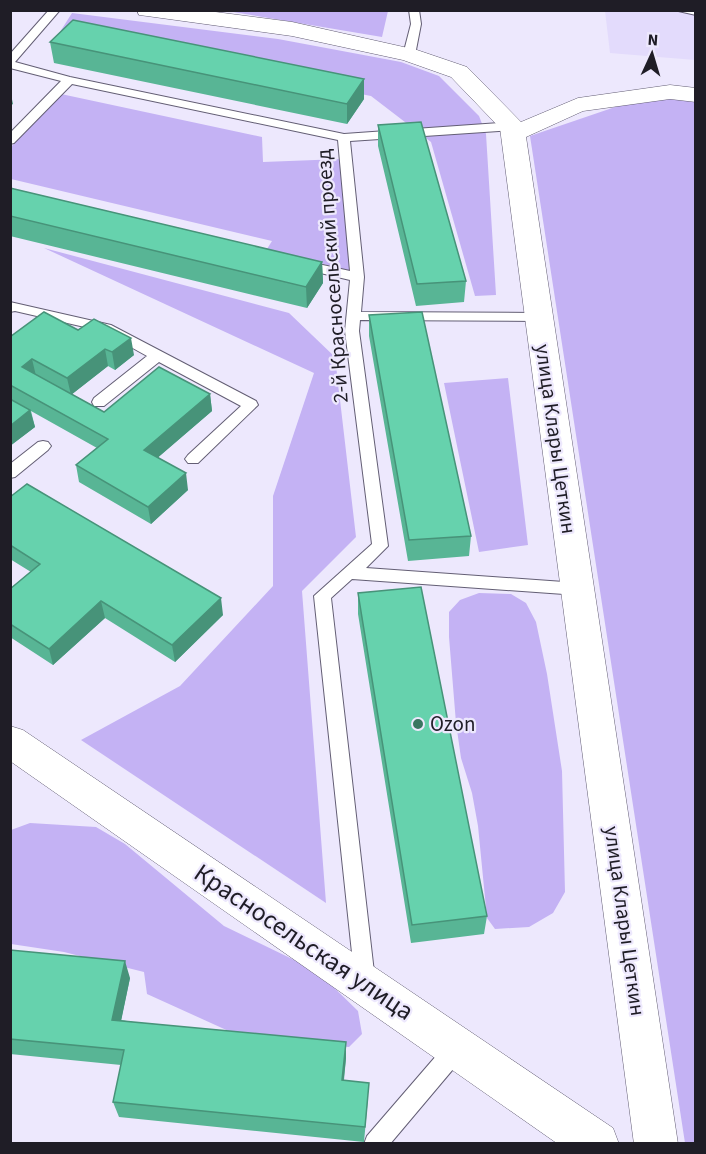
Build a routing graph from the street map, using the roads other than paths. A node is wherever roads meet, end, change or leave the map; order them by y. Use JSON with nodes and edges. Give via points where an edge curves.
{"nodes":[{"id":1,"x":55,"y":10,"type":"edge"},
{"id":2,"x":147,"y":10,"type":"edge"},
{"id":3,"x":414,"y":10,"type":"edge"},
{"id":4,"x":679,"y":10,"type":"edge"},
{"id":5,"x":696,"y":12,"type":"edge"},
{"id":6,"x":409,"y":55,"type":"junction"},
{"id":7,"x":10,"y":62,"type":"edge"},
{"id":8,"x":69,"y":80,"type":"junction"},
{"id":9,"x":696,"y":95,"type":"edge"},
{"id":10,"x":513,"y":130,"type":"junction"},
{"id":11,"x":344,"y":138,"type":"junction"},
{"id":12,"x":10,"y":140,"type":"edge"},
{"id":13,"x":288,"y":261,"type":"edge"},
{"id":14,"x":357,"y":277,"type":"junction"},
{"id":15,"x":10,"y":308,"type":"edge"},
{"id":16,"x":354,"y":316,"type":"junction"},
{"id":17,"x":539,"y":316,"type":"junction"},
{"id":18,"x":158,"y":356,"type":"junction"},
{"id":19,"x":99,"y":402,"type":"dead end"},
{"id":20,"x":43,"y":446,"type":"dead end"},
{"id":21,"x":193,"y":459,"type":"dead end"},
{"id":22,"x":10,"y":473,"type":"edge"},
{"id":23,"x":350,"y":573,"type":"junction"},
{"id":24,"x":578,"y":589,"type":"junction"},
{"id":25,"x":16,"y":753,"type":"edge"},
{"id":26,"x":365,"y":984,"type":"junction"},
{"id":27,"x":458,"y":1047,"type":"junction"},
{"id":28,"x":375,"y":1143,"type":"edge"},
{"id":29,"x":597,"y":1143,"type":"edge"},
{"id":30,"x":656,"y":1143,"type":"edge"}],
"edges":[{"from":1,"to":7,"type":"lane"},
{"from":2,"to":6,"type":"street","via":[[292,29]]},
{"from":3,"to":6,"type":"lane","via":[[416,24]]},
{"from":4,"to":5,"type":"lane"},
{"from":6,"to":10,"type":"street","via":[[459,72]]},
{"from":7,"to":8,"type":"lane","name":"2-й Красносельский проезд"},
{"from":8,"to":11,"type":"lane","name":"2-й Красносельский проезд"},
{"from":8,"to":12,"type":"lane"},
{"from":9,"to":10,"type":"street","via":[[670,92],[578,105]]},
{"from":10,"to":11,"type":"lane"},
{"from":10,"to":17,"type":"street","name":"улица Клары Цеткин"},
{"from":11,"to":14,"type":"lane","name":"2-й Красносельский проезд"},
{"from":13,"to":14,"type":"lane"},
{"from":14,"to":16,"type":"lane","name":"2-й Красносельский проезд"},
{"from":15,"to":18,"type":"lane","via":[[106,328]]},
{"from":16,"to":17,"type":"lane"},
{"from":16,"to":23,"type":"lane","name":"2-й Красносельский проезд","via":[[352,331],[380,546]]},
{"from":17,"to":24,"type":"street","name":"улица Клары Цеткин"},
{"from":18,"to":19,"type":"lane"},
{"from":18,"to":21,"type":"lane","via":[[251,405]]},
{"from":20,"to":22,"type":"lane"},
{"from":23,"to":24,"type":"lane"},
{"from":23,"to":26,"type":"lane","name":"2-й Красносельский проезд","via":[[322,596]]},
{"from":24,"to":30,"type":"street","name":"улица Клары Цеткин"},
{"from":25,"to":26,"type":"street","name":"Красносельская улица"},
{"from":26,"to":27,"type":"street","name":"Красносельская улица"},
{"from":27,"to":28,"type":"lane"},
{"from":27,"to":29,"type":"street","name":"Красносельская улица"}]}
